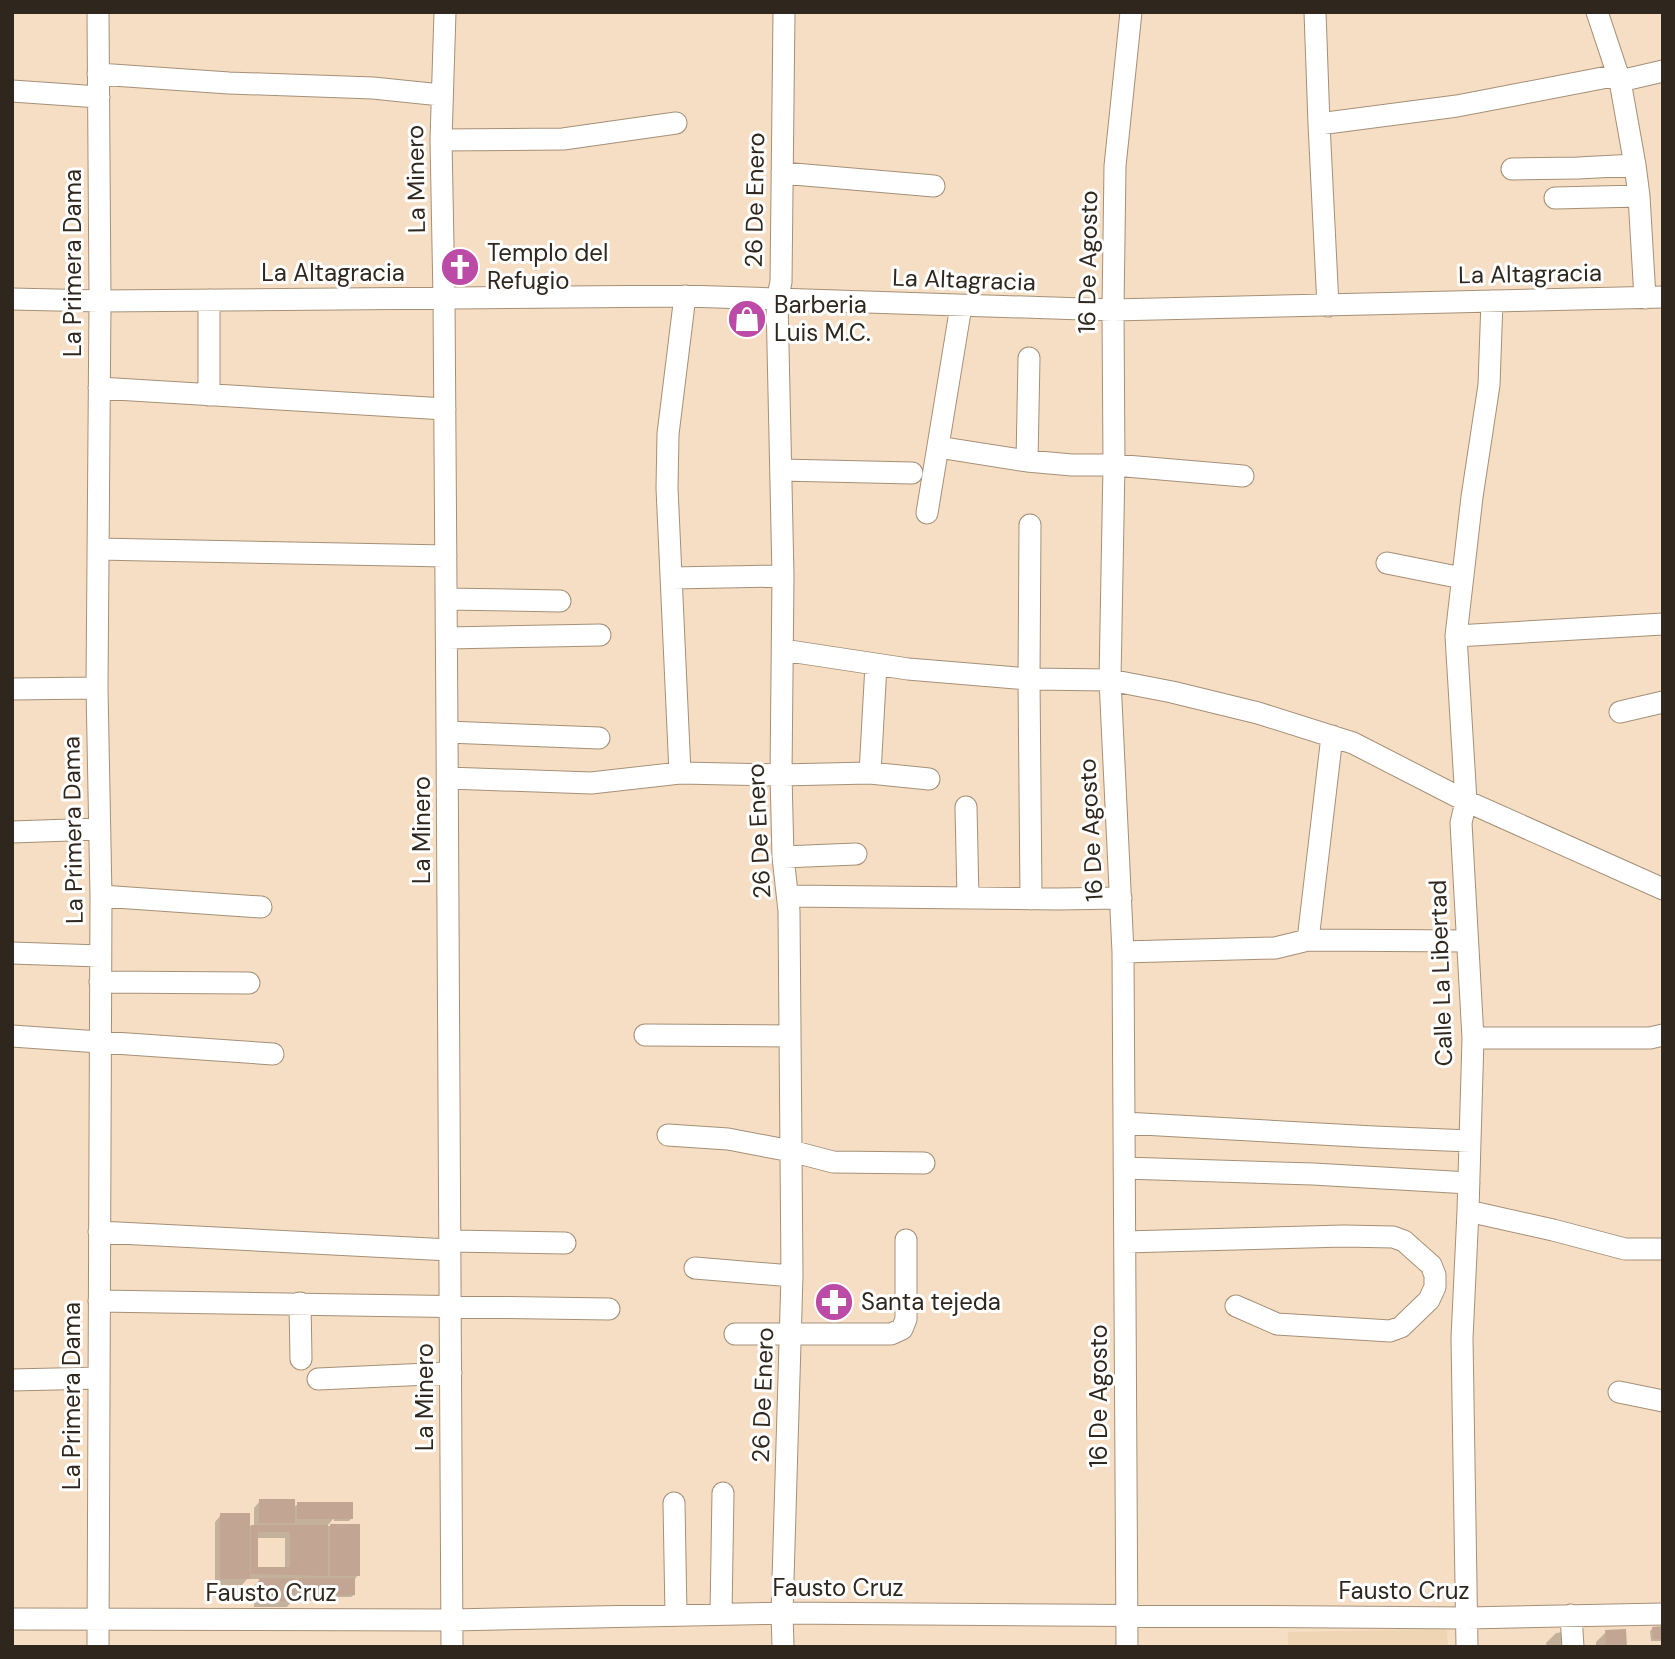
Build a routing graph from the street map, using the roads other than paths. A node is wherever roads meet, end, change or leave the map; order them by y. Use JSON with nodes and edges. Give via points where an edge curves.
{"nodes":[{"id":1,"x":98,"y":12,"type":"edge"},
{"id":2,"x":446,"y":12,"type":"edge"},
{"id":3,"x":784,"y":12,"type":"edge"},
{"id":4,"x":1131,"y":12,"type":"edge"},
{"id":5,"x":1315,"y":12,"type":"edge"},
{"id":6,"x":1597,"y":12,"type":"edge"},
{"id":7,"x":1663,"y":71,"type":"edge"},
{"id":8,"x":98,"y":74,"type":"junction"},
{"id":9,"x":1619,"y":78,"type":"junction"},
{"id":10,"x":12,"y":91,"type":"edge"},
{"id":11,"x":441,"y":95,"type":"junction"},
{"id":12,"x":99,"y":97,"type":"junction"},
{"id":13,"x":676,"y":123,"type":"dead end"},
{"id":14,"x":1319,"y":124,"type":"junction"},
{"id":15,"x":441,"y":140,"type":"junction"},
{"id":16,"x":1635,"y":165,"type":"junction"},
{"id":17,"x":1512,"y":169,"type":"dead end"},
{"id":18,"x":782,"y":173,"type":"junction"},
{"id":19,"x":934,"y":186,"type":"dead end"},
{"id":20,"x":1639,"y":196,"type":"junction"},
{"id":21,"x":1555,"y":198,"type":"dead end"},
{"id":22,"x":685,"y":296,"type":"junction"},
{"id":23,"x":444,"y":298,"type":"junction"},
{"id":24,"x":1654,"y":298,"type":"edge"},
{"id":25,"x":12,"y":299,"type":"edge"},
{"id":26,"x":209,"y":300,"type":"junction"},
{"id":27,"x":777,"y":300,"type":"junction"},
{"id":28,"x":100,"y":301,"type":"junction"},
{"id":29,"x":1492,"y":301,"type":"junction"},
{"id":30,"x":961,"y":306,"type":"junction"},
{"id":31,"x":1328,"y":306,"type":"junction"},
{"id":32,"x":1113,"y":310,"type":"junction"},
{"id":33,"x":1029,"y":358,"type":"dead end"},
{"id":34,"x":99,"y":388,"type":"junction"},
{"id":35,"x":209,"y":395,"type":"junction"},
{"id":36,"x":445,"y":409,"type":"junction"},
{"id":37,"x":938,"y":447,"type":"junction"},
{"id":38,"x":1027,"y":461,"type":"junction"},
{"id":39,"x":1114,"y":465,"type":"junction"},
{"id":40,"x":781,"y":470,"type":"junction"},
{"id":41,"x":912,"y":474,"type":"dead end"},
{"id":42,"x":1243,"y":476,"type":"dead end"},
{"id":43,"x":927,"y":513,"type":"dead end"},
{"id":44,"x":1030,"y":525,"type":"dead end"},
{"id":45,"x":98,"y":549,"type":"junction"},
{"id":46,"x":446,"y":556,"type":"junction"},
{"id":47,"x":1387,"y":563,"type":"dead end"},
{"id":48,"x":783,"y":576,"type":"junction"},
{"id":49,"x":671,"y":578,"type":"junction"},
{"id":50,"x":1462,"y":578,"type":"junction"},
{"id":51,"x":446,"y":599,"type":"junction"},
{"id":52,"x":560,"y":601,"type":"dead end"},
{"id":53,"x":1663,"y":624,"type":"edge"},
{"id":54,"x":600,"y":635,"type":"dead end"},
{"id":55,"x":1457,"y":636,"type":"junction"},
{"id":56,"x":447,"y":638,"type":"junction"},
{"id":57,"x":783,"y":650,"type":"junction"},
{"id":58,"x":876,"y":665,"type":"junction"},
{"id":59,"x":1029,"y":679,"type":"junction"},
{"id":60,"x":1111,"y":680,"type":"junction"},
{"id":61,"x":97,"y":688,"type":"junction"},
{"id":62,"x":12,"y":689,"type":"edge"},
{"id":63,"x":1663,"y":702,"type":"edge"},
{"id":64,"x":1620,"y":712,"type":"dead end"},
{"id":65,"x":447,"y":732,"type":"junction"},
{"id":66,"x":1332,"y":736,"type":"junction"},
{"id":67,"x":599,"y":737,"type":"dead end"},
{"id":68,"x":680,"y":773,"type":"junction"},
{"id":69,"x":870,"y":773,"type":"junction"},
{"id":70,"x":780,"y":775,"type":"junction"},
{"id":71,"x":448,"y":778,"type":"junction"},
{"id":72,"x":929,"y":779,"type":"dead end"},
{"id":73,"x":1466,"y":801,"type":"junction"},
{"id":74,"x":966,"y":807,"type":"dead end"},
{"id":75,"x":99,"y":830,"type":"junction"},
{"id":76,"x":12,"y":832,"type":"edge"},
{"id":77,"x":856,"y":854,"type":"dead end"},
{"id":78,"x":783,"y":858,"type":"junction"},
{"id":79,"x":1663,"y":889,"type":"edge"},
{"id":80,"x":101,"y":896,"type":"junction"},
{"id":81,"x":788,"y":896,"type":"junction"},
{"id":82,"x":968,"y":898,"type":"junction"},
{"id":83,"x":1031,"y":898,"type":"junction"},
{"id":84,"x":1121,"y":898,"type":"junction"},
{"id":85,"x":261,"y":906,"type":"dead end"},
{"id":86,"x":1308,"y":940,"type":"junction"},
{"id":87,"x":1467,"y":941,"type":"junction"},
{"id":88,"x":1123,"y":952,"type":"junction"},
{"id":89,"x":12,"y":953,"type":"edge"},
{"id":90,"x":100,"y":956,"type":"junction"},
{"id":91,"x":100,"y":982,"type":"junction"},
{"id":92,"x":248,"y":983,"type":"dead end"},
{"id":93,"x":645,"y":1035,"type":"dead end"},
{"id":94,"x":1663,"y":1035,"type":"edge"},
{"id":95,"x":12,"y":1036,"type":"edge"},
{"id":96,"x":790,"y":1036,"type":"junction"},
{"id":97,"x":1472,"y":1038,"type":"junction"},
{"id":98,"x":100,"y":1042,"type":"junction"},
{"id":99,"x":273,"y":1054,"type":"dead end"},
{"id":100,"x":1124,"y":1123,"type":"junction"},
{"id":101,"x":668,"y":1135,"type":"dead end"},
{"id":102,"x":1470,"y":1141,"type":"junction"},
{"id":103,"x":791,"y":1151,"type":"junction"},
{"id":104,"x":924,"y":1163,"type":"dead end"},
{"id":105,"x":1124,"y":1168,"type":"junction"},
{"id":106,"x":1469,"y":1183,"type":"junction"},
{"id":107,"x":1468,"y":1211,"type":"junction"},
{"id":108,"x":99,"y":1232,"type":"junction"},
{"id":109,"x":906,"y":1240,"type":"dead end"},
{"id":110,"x":1125,"y":1242,"type":"junction"},
{"id":111,"x":565,"y":1243,"type":"dead end"},
{"id":112,"x":450,"y":1246,"type":"junction"},
{"id":113,"x":1663,"y":1249,"type":"edge"},
{"id":114,"x":695,"y":1268,"type":"dead end"},
{"id":115,"x":792,"y":1276,"type":"junction"},
{"id":116,"x":99,"y":1301,"type":"junction"},
{"id":117,"x":300,"y":1303,"type":"junction"},
{"id":118,"x":450,"y":1305,"type":"junction"},
{"id":119,"x":1236,"y":1306,"type":"dead end"},
{"id":120,"x":610,"y":1309,"type":"dead end"},
{"id":121,"x":735,"y":1334,"type":"dead end"},
{"id":122,"x":791,"y":1335,"type":"junction"},
{"id":123,"x":301,"y":1359,"type":"dead end"},
{"id":124,"x":451,"y":1373,"type":"junction"},
{"id":125,"x":99,"y":1378,"type":"junction"},
{"id":126,"x":318,"y":1379,"type":"dead end"},
{"id":127,"x":12,"y":1380,"type":"edge"},
{"id":128,"x":1619,"y":1392,"type":"dead end"},
{"id":129,"x":1663,"y":1401,"type":"edge"},
{"id":130,"x":723,"y":1493,"type":"dead end"},
{"id":131,"x":674,"y":1503,"type":"dead end"},
{"id":132,"x":782,"y":1613,"type":"junction"},
{"id":133,"x":721,"y":1614,"type":"junction"},
{"id":134,"x":1663,"y":1614,"type":"edge"},
{"id":135,"x":676,"y":1615,"type":"junction"},
{"id":136,"x":1571,"y":1615,"type":"junction"},
{"id":137,"x":1126,"y":1616,"type":"junction"},
{"id":138,"x":98,"y":1618,"type":"junction"},
{"id":139,"x":1466,"y":1618,"type":"junction"},
{"id":140,"x":12,"y":1619,"type":"edge"},
{"id":141,"x":452,"y":1620,"type":"junction"},
{"id":142,"x":98,"y":1647,"type":"edge"},
{"id":143,"x":452,"y":1647,"type":"edge"},
{"id":144,"x":783,"y":1647,"type":"edge"},
{"id":145,"x":1127,"y":1647,"type":"edge"},
{"id":146,"x":1467,"y":1647,"type":"edge"},
{"id":147,"x":1573,"y":1647,"type":"edge"}],
"edges":[{"from":1,"to":8,"type":"street","name":"La Primera Dama"},
{"from":2,"to":11,"type":"street","name":"La Minero"},
{"from":3,"to":18,"type":"street","name":"26 De Enero"},
{"from":4,"to":32,"type":"street","name":"16 De Agosto","via":[[1115,166]]},
{"from":5,"to":14,"type":"street"},
{"from":6,"to":9,"type":"street"},
{"from":7,"to":9,"type":"street"},
{"from":8,"to":11,"type":"street"},
{"from":8,"to":12,"type":"street","name":"La Primera Dama"},
{"from":9,"to":14,"type":"street"},
{"from":9,"to":16,"type":"street"},
{"from":10,"to":12,"type":"street"},
{"from":11,"to":15,"type":"street","name":"La Minero"},
{"from":12,"to":28,"type":"street","name":"La Primera Dama"},
{"from":13,"to":15,"type":"street","via":[[563,139]]},
{"from":14,"to":31,"type":"street"},
{"from":15,"to":23,"type":"street","name":"La Minero"},
{"from":16,"to":17,"type":"street"},
{"from":16,"to":20,"type":"street"},
{"from":18,"to":19,"type":"street"},
{"from":18,"to":27,"type":"street","name":"26 De Enero"},
{"from":20,"to":21,"type":"street"},
{"from":20,"to":24,"type":"street"},
{"from":22,"to":23,"type":"street","name":"La Altagracia"},
{"from":22,"to":27,"type":"street","name":"La Altagracia"},
{"from":22,"to":49,"type":"street","via":[[668,433]]},
{"from":23,"to":26,"type":"street","name":"La Altagracia"},
{"from":23,"to":36,"type":"street","name":"La Minero"},
{"from":24,"to":29,"type":"street","name":"La Altagracia"},
{"from":25,"to":28,"type":"street","name":"La Altagracia"},
{"from":26,"to":28,"type":"street","name":"La Altagracia"},
{"from":26,"to":35,"type":"street"},
{"from":27,"to":30,"type":"street","name":"La Altagracia"},
{"from":27,"to":40,"type":"street","name":"26 De Enero"},
{"from":28,"to":34,"type":"street","name":"La Primera Dama"},
{"from":29,"to":31,"type":"street","name":"La Altagracia"},
{"from":29,"to":50,"type":"street","name":"Calle La Libertad","via":[[1489,385]]},
{"from":30,"to":32,"type":"street","name":"La Altagracia"},
{"from":30,"to":37,"type":"street"},
{"from":31,"to":32,"type":"street","name":"La Altagracia"},
{"from":32,"to":39,"type":"street","name":"16 De Agosto"},
{"from":33,"to":38,"type":"street"},
{"from":34,"to":35,"type":"street"},
{"from":34,"to":45,"type":"street","name":"La Primera Dama"},
{"from":35,"to":36,"type":"street"},
{"from":36,"to":46,"type":"street","name":"La Minero"},
{"from":37,"to":38,"type":"street"},
{"from":37,"to":43,"type":"street"},
{"from":38,"to":39,"type":"street"},
{"from":39,"to":42,"type":"street"},
{"from":39,"to":60,"type":"street","name":"16 De Agosto"},
{"from":40,"to":41,"type":"street"},
{"from":40,"to":48,"type":"street","name":"26 De Enero"},
{"from":44,"to":59,"type":"street"},
{"from":45,"to":46,"type":"street"},
{"from":45,"to":61,"type":"street","name":"La Primera Dama"},
{"from":46,"to":51,"type":"street","name":"La Minero"},
{"from":47,"to":50,"type":"street"},
{"from":48,"to":49,"type":"street"},
{"from":48,"to":57,"type":"street","name":"26 De Enero"},
{"from":49,"to":68,"type":"street"},
{"from":50,"to":55,"type":"street","name":"Calle La Libertad"},
{"from":51,"to":52,"type":"street"},
{"from":51,"to":56,"type":"street","name":"La Minero"},
{"from":53,"to":55,"type":"street"},
{"from":54,"to":56,"type":"street"},
{"from":55,"to":73,"type":"street","name":"Calle La Libertad"},
{"from":56,"to":65,"type":"street","name":"La Minero"},
{"from":57,"to":58,"type":"street"},
{"from":57,"to":70,"type":"street","name":"26 De Enero"},
{"from":58,"to":59,"type":"street"},
{"from":58,"to":69,"type":"street"},
{"from":59,"to":60,"type":"street"},
{"from":59,"to":83,"type":"street"},
{"from":60,"to":66,"type":"street","via":[[1258,713]]},
{"from":60,"to":84,"type":"street","name":"16 De Agosto"},
{"from":61,"to":62,"type":"street"},
{"from":61,"to":75,"type":"street","name":"La Primera Dama"},
{"from":63,"to":64,"type":"street"},
{"from":65,"to":67,"type":"street"},
{"from":65,"to":71,"type":"street","name":"La Minero"},
{"from":66,"to":73,"type":"street"},
{"from":66,"to":86,"type":"street"},
{"from":68,"to":70,"type":"street"},
{"from":68,"to":71,"type":"street","via":[[591,783]]},
{"from":69,"to":70,"type":"street"},
{"from":69,"to":72,"type":"street"},
{"from":70,"to":78,"type":"street","name":"26 De Enero"},
{"from":71,"to":112,"type":"street","name":"La Minero"},
{"from":73,"to":79,"type":"street"},
{"from":73,"to":87,"type":"street","name":"Calle La Libertad","via":[[1461,823]]},
{"from":74,"to":82,"type":"street"},
{"from":75,"to":76,"type":"street"},
{"from":75,"to":80,"type":"street","name":"La Primera Dama"},
{"from":77,"to":78,"type":"street"},
{"from":78,"to":81,"type":"street","name":"26 De Enero"},
{"from":80,"to":85,"type":"street"},
{"from":80,"to":90,"type":"street","name":"La Primera Dama"},
{"from":81,"to":82,"type":"street"},
{"from":81,"to":96,"type":"street","name":"26 De Enero"},
{"from":82,"to":83,"type":"street"},
{"from":83,"to":84,"type":"street"},
{"from":84,"to":88,"type":"street","name":"16 De Agosto"},
{"from":86,"to":87,"type":"street"},
{"from":86,"to":88,"type":"street","via":[[1275,948]]},
{"from":87,"to":97,"type":"street","name":"Calle La Libertad"},
{"from":88,"to":100,"type":"street","name":"16 De Agosto"},
{"from":89,"to":90,"type":"street"},
{"from":90,"to":91,"type":"street","name":"La Primera Dama"},
{"from":91,"to":92,"type":"street"},
{"from":91,"to":98,"type":"street","name":"La Primera Dama"},
{"from":93,"to":96,"type":"street"},
{"from":94,"to":97,"type":"street"},
{"from":95,"to":98,"type":"street"},
{"from":96,"to":103,"type":"street","name":"26 De Enero"},
{"from":97,"to":102,"type":"street","name":"Calle La Libertad"},
{"from":98,"to":99,"type":"street"},
{"from":98,"to":108,"type":"street","name":"La Primera Dama"},
{"from":100,"to":102,"type":"street"},
{"from":100,"to":105,"type":"street","name":"16 De Agosto"},
{"from":101,"to":103,"type":"street","via":[[728,1139]]},
{"from":102,"to":106,"type":"street","name":"Calle La Libertad"},
{"from":103,"to":104,"type":"street","via":[[833,1162]]},
{"from":103,"to":115,"type":"street","name":"26 De Enero"},
{"from":105,"to":106,"type":"street"},
{"from":105,"to":110,"type":"street","name":"16 De Agosto"},
{"from":106,"to":107,"type":"street","name":"Calle La Libertad"},
{"from":107,"to":113,"type":"street","via":[[1625,1249]]},
{"from":107,"to":139,"type":"street","name":"Calle La Libertad","via":[[1462,1338]]},
{"from":108,"to":112,"type":"street"},
{"from":108,"to":116,"type":"street","name":"La Primera Dama"},
{"from":109,"to":122,"type":"street","via":[[906,1319],[902,1329],[891,1334]]},
{"from":110,"to":119,"type":"street","via":[[1393,1237],[1431,1265],[1435,1275],[1429,1300],[1401,1327],[1390,1331],[1277,1324]]},
{"from":110,"to":137,"type":"street","name":"16 De Agosto"},
{"from":111,"to":112,"type":"street"},
{"from":112,"to":118,"type":"street","name":"La Minero"},
{"from":114,"to":115,"type":"street"},
{"from":115,"to":122,"type":"street","name":"26 De Enero"},
{"from":116,"to":117,"type":"street"},
{"from":116,"to":125,"type":"street","name":"La Primera Dama"},
{"from":117,"to":118,"type":"street"},
{"from":117,"to":123,"type":"street"},
{"from":118,"to":120,"type":"street"},
{"from":118,"to":124,"type":"street","name":"La Minero"},
{"from":121,"to":122,"type":"street"},
{"from":122,"to":132,"type":"street","name":"26 De Enero"},
{"from":124,"to":126,"type":"street"},
{"from":124,"to":141,"type":"street","name":"La Minero"},
{"from":125,"to":127,"type":"street"},
{"from":125,"to":138,"type":"street","name":"La Primera Dama"},
{"from":128,"to":129,"type":"street"},
{"from":130,"to":133,"type":"street"},
{"from":131,"to":135,"type":"street"},
{"from":132,"to":133,"type":"street","name":"Fausto Cruz"},
{"from":132,"to":137,"type":"street","name":"Fausto Cruz"},
{"from":132,"to":144,"type":"street","name":"26 De Enero"},
{"from":133,"to":135,"type":"street","name":"Fausto Cruz"},
{"from":134,"to":136,"type":"street","name":"Fausto Cruz"},
{"from":135,"to":141,"type":"street","name":"Fausto Cruz"},
{"from":136,"to":139,"type":"street","name":"Fausto Cruz"},
{"from":136,"to":147,"type":"street"},
{"from":137,"to":139,"type":"street","name":"Fausto Cruz"},
{"from":137,"to":145,"type":"street","name":"16 De Agosto"},
{"from":138,"to":140,"type":"street","name":"Fausto Cruz"},
{"from":138,"to":141,"type":"street","name":"Fausto Cruz"},
{"from":138,"to":142,"type":"street","name":"La Primera Dama"},
{"from":139,"to":146,"type":"street","name":"Calle La Libertad"},
{"from":141,"to":143,"type":"street","name":"La Minero"}]}
